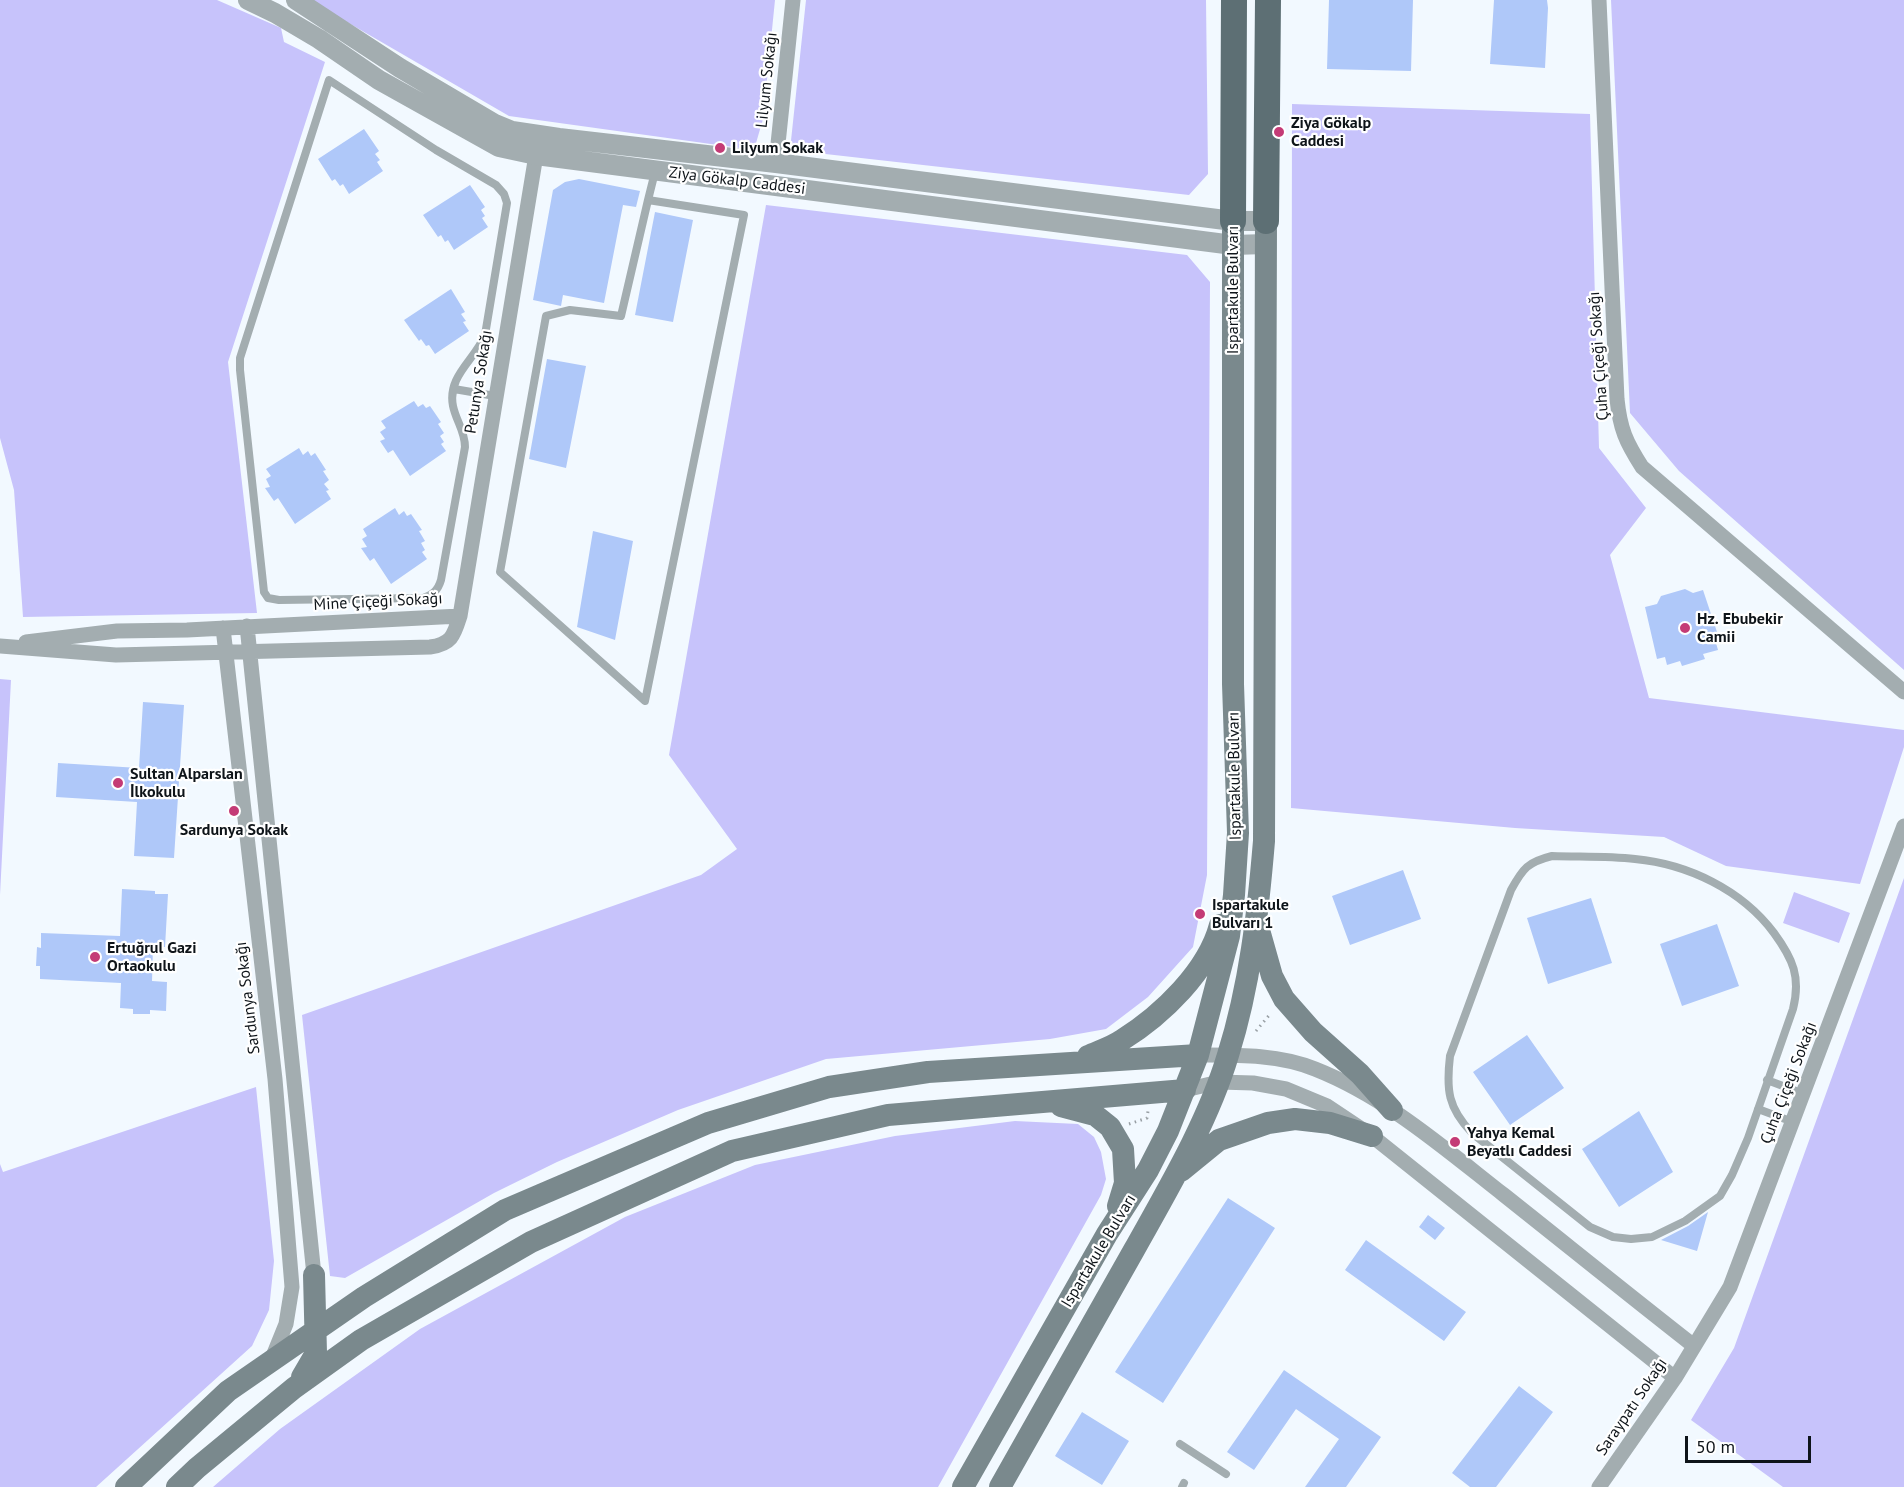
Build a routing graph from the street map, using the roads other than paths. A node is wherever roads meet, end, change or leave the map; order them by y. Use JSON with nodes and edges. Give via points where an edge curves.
{"nodes":[{"id":1,"x":252,"y":0,"type":"edge"},
{"id":2,"x":296,"y":0,"type":"edge"},
{"id":3,"x":793,"y":0,"type":"edge"},
{"id":4,"x":1234,"y":0,"type":"edge"},
{"id":5,"x":1268,"y":0,"type":"edge"},
{"id":6,"x":1599,"y":0,"type":"edge"},
{"id":7,"x":539,"y":135,"type":"junction"},
{"id":8,"x":536,"y":155,"type":"junction"},
{"id":9,"x":776,"y":163,"type":"junction"},
{"id":10,"x":655,"y":171,"type":"junction"},
{"id":11,"x":774,"y":186,"type":"junction"},
{"id":12,"x":648,"y":200,"type":"junction"},
{"id":13,"x":1233,"y":233,"type":"junction"},
{"id":14,"x":1266,"y":233,"type":"junction"},
{"id":15,"x":454,"y":389,"type":"junction"},
{"id":16,"x":495,"y":396,"type":"junction"},
{"id":17,"x":460,"y":616,"type":"junction"},
{"id":18,"x":247,"y":626,"type":"junction"},
{"id":19,"x":223,"y":628,"type":"junction"},
{"id":20,"x":0,"y":646,"type":"edge"},
{"id":21,"x":250,"y":651,"type":"junction"},
{"id":22,"x":226,"y":652,"type":"junction"},
{"id":23,"x":1904,"y":692,"type":"edge"},
{"id":24,"x":1904,"y":826,"type":"edge"},
{"id":25,"x":1237,"y":860,"type":"junction"},
{"id":26,"x":1257,"y":922,"type":"junction"},
{"id":27,"x":290,"y":1036,"type":"junction"},
{"id":28,"x":271,"y":1044,"type":"junction"},
{"id":29,"x":1198,"y":1055,"type":"junction"},
{"id":30,"x":1228,"y":1055,"type":"junction"},
{"id":31,"x":1076,"y":1062,"type":"junction"},
{"id":32,"x":1767,"y":1080,"type":"junction"},
{"id":33,"x":1219,"y":1082,"type":"junction"},
{"id":34,"x":1185,"y":1090,"type":"junction"},
{"id":35,"x":1804,"y":1094,"type":"junction"},
{"id":36,"x":1045,"y":1102,"type":"junction"},
{"id":37,"x":1758,"y":1109,"type":"junction"},
{"id":38,"x":1392,"y":1110,"type":"junction"},
{"id":39,"x":1793,"y":1122,"type":"junction"},
{"id":40,"x":1372,"y":1136,"type":"junction"},
{"id":41,"x":1176,"y":1176,"type":"junction"},
{"id":42,"x":1107,"y":1234,"type":"junction"},
{"id":43,"x":314,"y":1275,"type":"junction"},
{"id":44,"x":364,"y":1297,"type":"junction"},
{"id":45,"x":314,"y":1331,"type":"junction"},
{"id":46,"x":1694,"y":1346,"type":"junction"},
{"id":47,"x":271,"y":1361,"type":"junction"},
{"id":48,"x":1675,"y":1378,"type":"junction"},
{"id":49,"x":294,"y":1388,"type":"junction"},
{"id":50,"x":1180,"y":1444,"type":"dead end"},
{"id":51,"x":1226,"y":1474,"type":"dead end"},
{"id":52,"x":126,"y":1487,"type":"edge"},
{"id":53,"x":177,"y":1487,"type":"edge"},
{"id":54,"x":963,"y":1487,"type":"edge"},
{"id":55,"x":1000,"y":1487,"type":"edge"},
{"id":56,"x":1599,"y":1487,"type":"edge"}],
"edges":[{"from":1,"to":8,"type":"street","name":"Ziya Gökalp Caddesi","via":[[462,128],[499,147]]},
{"from":2,"to":7,"type":"street","via":[[495,124]]},
{"from":3,"to":9,"type":"street","name":"Lilyum Sokağı"},
{"from":4,"to":13,"type":"main road","name":"Ispartakule Bulvarı"},
{"from":5,"to":14,"type":"main road","name":"Ispartakule Bulvarı"},
{"from":6,"to":23,"type":"street","name":"Çuha Çiçeği Sokağı","via":[[1617,399],[1620,424],[1630,450],[1642,467]]},
{"from":7,"to":8,"type":"street"},
{"from":7,"to":9,"type":"street"},
{"from":8,"to":10,"type":"street","name":"Ziya Gökalp Caddesi"},
{"from":8,"to":16,"type":"street","name":"Petunya Sokağı"},
{"from":9,"to":11,"type":"street"},
{"from":9,"to":13,"type":"street"},
{"from":10,"to":11,"type":"street","name":"Ziya Gökalp Caddesi"},
{"from":10,"to":12,"type":"lane"},
{"from":11,"to":13,"type":"street","name":"Ziya Gökalp Caddesi"},
{"from":12,"to":12,"type":"lane","via":[[621,316],[570,310],[546,316],[500,572],[645,701],[744,215]]},
{"from":13,"to":14,"type":"street"},
{"from":13,"to":25,"type":"main road","name":"Ispartakule Bulvarı"},
{"from":14,"to":26,"type":"main road","name":"Ispartakule Bulvarı","via":[[1264,841]]},
{"from":15,"to":15,"type":"lane","via":[[453,407],[465,436],[465,447],[438,589],[423,598],[268,598],[262,580],[240,358],[329,80],[496,185],[504,194],[507,215],[486,335],[459,372]]},
{"from":15,"to":16,"type":"lane"},
{"from":16,"to":17,"type":"street","name":"Petunya Sokağı"},
{"from":17,"to":18,"type":"street","name":"Mine Çiçeği Sokağı"},
{"from":17,"to":21,"type":"street","name":"Mine Çiçeği Sokağı","via":[[455,633],[441,645]]},
{"from":18,"to":19,"type":"street","name":"Mine Çiçeği Sokağı"},
{"from":18,"to":21,"type":"street"},
{"from":19,"to":20,"type":"street","name":"Mine Çiçeği Sokağı","via":[[117,631]]},
{"from":19,"to":22,"type":"street","name":"Sardunya Sokağı"},
{"from":20,"to":22,"type":"street","name":"Mine Çiçeği Sokağı","via":[[116,655]]},
{"from":21,"to":22,"type":"street","name":"Mine Çiçeği Sokağı"},
{"from":21,"to":27,"type":"street"},
{"from":22,"to":28,"type":"street","name":"Sardunya Sokağı"},
{"from":24,"to":35,"type":"street","name":"Çuha Çiçeği Sokağı"},
{"from":25,"to":29,"type":"main road","name":"Ispartakule Bulvarı","via":[[1229,936]]},
{"from":25,"to":31,"type":"main road","via":[[1216,939],[1190,983],[1122,1041]]},
{"from":26,"to":30,"type":"main road","name":"Ispartakule Bulvarı"},
{"from":26,"to":38,"type":"main road","via":[[1272,976],[1284,999]]},
{"from":27,"to":28,"type":"street"},
{"from":27,"to":43,"type":"street"},
{"from":28,"to":47,"type":"street","name":"Sardunya Sokağı","via":[[292,1287],[286,1324]]},
{"from":29,"to":30,"type":"street"},
{"from":29,"to":31,"type":"main road"},
{"from":29,"to":34,"type":"main road","name":"Ispartakule Bulvarı"},
{"from":30,"to":33,"type":"main road","name":"Ispartakule Bulvarı"},
{"from":30,"to":38,"type":"street","via":[[1313,1068]]},
{"from":31,"to":44,"type":"main road","via":[[928,1072],[829,1087],[708,1123],[505,1210]]},
{"from":32,"to":35,"type":"lane"},
{"from":32,"to":37,"type":"lane"},
{"from":32,"to":37,"type":"lane","via":[[1797,994],[1788,952],[1766,922],[1730,892],[1696,875],[1636,859],[1552,856],[1534,860],[1521,872],[1450,1056],[1450,1102],[1460,1121],[1590,1227],[1612,1237],[1631,1239],[1652,1237],[1685,1221],[1720,1196]]},
{"from":33,"to":34,"type":"street"},
{"from":33,"to":40,"type":"street","via":[[1286,1089],[1327,1106]]},
{"from":33,"to":41,"type":"main road","name":"Ispartakule Bulvarı"},
{"from":34,"to":36,"type":"main road"},
{"from":34,"to":42,"type":"main road","name":"Ispartakule Bulvarı","via":[[1148,1170]]},
{"from":35,"to":39,"type":"street","name":"Çuha Çiçeği Sokağı"},
{"from":36,"to":42,"type":"main road","via":[[1095,1115],[1110,1127],[1123,1149],[1125,1183]]},
{"from":36,"to":49,"type":"main road","via":[[888,1115],[732,1151],[531,1242],[361,1340]]},
{"from":37,"to":39,"type":"lane"},
{"from":38,"to":46,"type":"street"},
{"from":39,"to":46,"type":"street","name":"Çuha Çiçeği Sokağı","via":[[1730,1287]]},
{"from":40,"to":41,"type":"main road","via":[[1330,1123],[1294,1119],[1268,1123],[1219,1140]]},
{"from":40,"to":48,"type":"street"},
{"from":41,"to":55,"type":"main road","name":"Ispartakule Bulvarı"},
{"from":42,"to":54,"type":"main road","name":"Ispartakule Bulvarı"},
{"from":43,"to":44,"type":"main road","via":[[330,1297]]},
{"from":43,"to":45,"type":"main road"},
{"from":44,"to":45,"type":"main road"},
{"from":45,"to":47,"type":"main road"},
{"from":45,"to":49,"type":"main road","via":[[316,1353]]},
{"from":46,"to":48,"type":"street","name":"Saraypatı Sokağı"},
{"from":47,"to":52,"type":"main road","via":[[228,1391]]},
{"from":48,"to":56,"type":"street","name":"Saraypatı Sokağı"},
{"from":49,"to":53,"type":"main road"},
{"from":50,"to":51,"type":"lane"}]}
